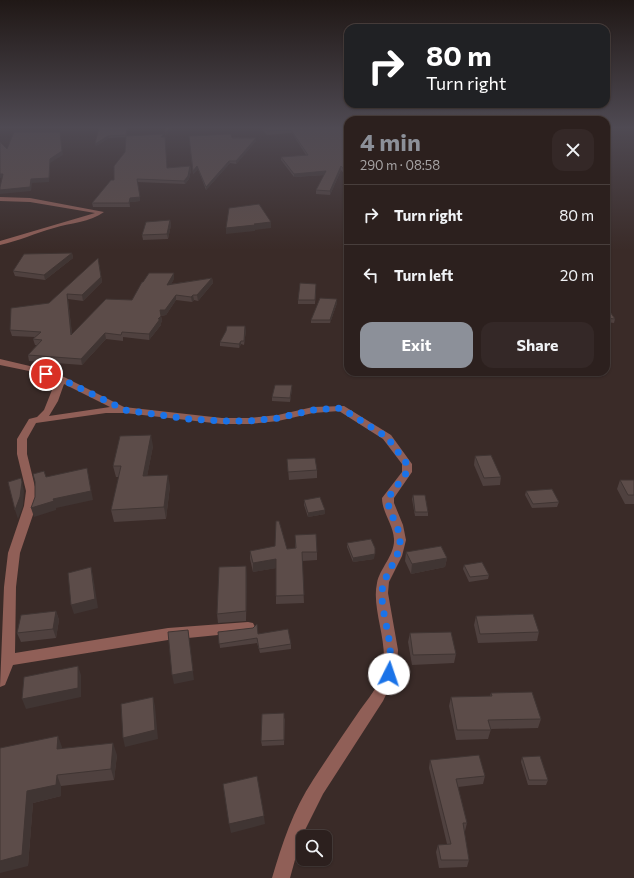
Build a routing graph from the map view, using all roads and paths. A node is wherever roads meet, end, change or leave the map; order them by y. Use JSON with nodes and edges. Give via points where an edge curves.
{"nodes":[{"id":1,"x":0,"y":199,"type":"edge"},
{"id":2,"x":0,"y":243,"type":"edge"},
{"id":3,"x":0,"y":362,"type":"edge"},
{"id":4,"x":61,"y":379,"type":"junction"},
{"id":5,"x":125,"y":410,"type":"junction"},
{"id":6,"x":40,"y":420,"type":"junction"},
{"id":7,"x":248,"y":628,"type":"edge"},
{"id":8,"x":8,"y":660,"type":"junction"},
{"id":9,"x":0,"y":681,"type":"edge"},
{"id":10,"x":281,"y":878,"type":"edge"}],
"edges":[{"from":1,"to":2,"type":"street","via":[[30,200],[101,212],[89,218],[53,226],[20,239]]},
{"from":3,"to":4,"type":"street"},
{"from":4,"to":5,"type":"street"},
{"from":4,"to":6,"type":"street","via":[[49,411]]},
{"from":5,"to":6,"type":"street","via":[[106,410]]},
{"from":5,"to":10,"type":"street","via":[[196,419],[250,421],[341,408],[387,437],[407,464],[407,472],[388,498],[400,540],[396,556],[383,582],[382,593],[390,650],[389,674],[378,696],[317,788],[293,836]]},
{"from":6,"to":8,"type":"street","via":[[32,421],[22,439],[22,454],[31,491],[30,506],[14,553],[10,586]]},
{"from":7,"to":8,"type":"street","via":[[168,634]]},
{"from":8,"to":9,"type":"street"}]}
